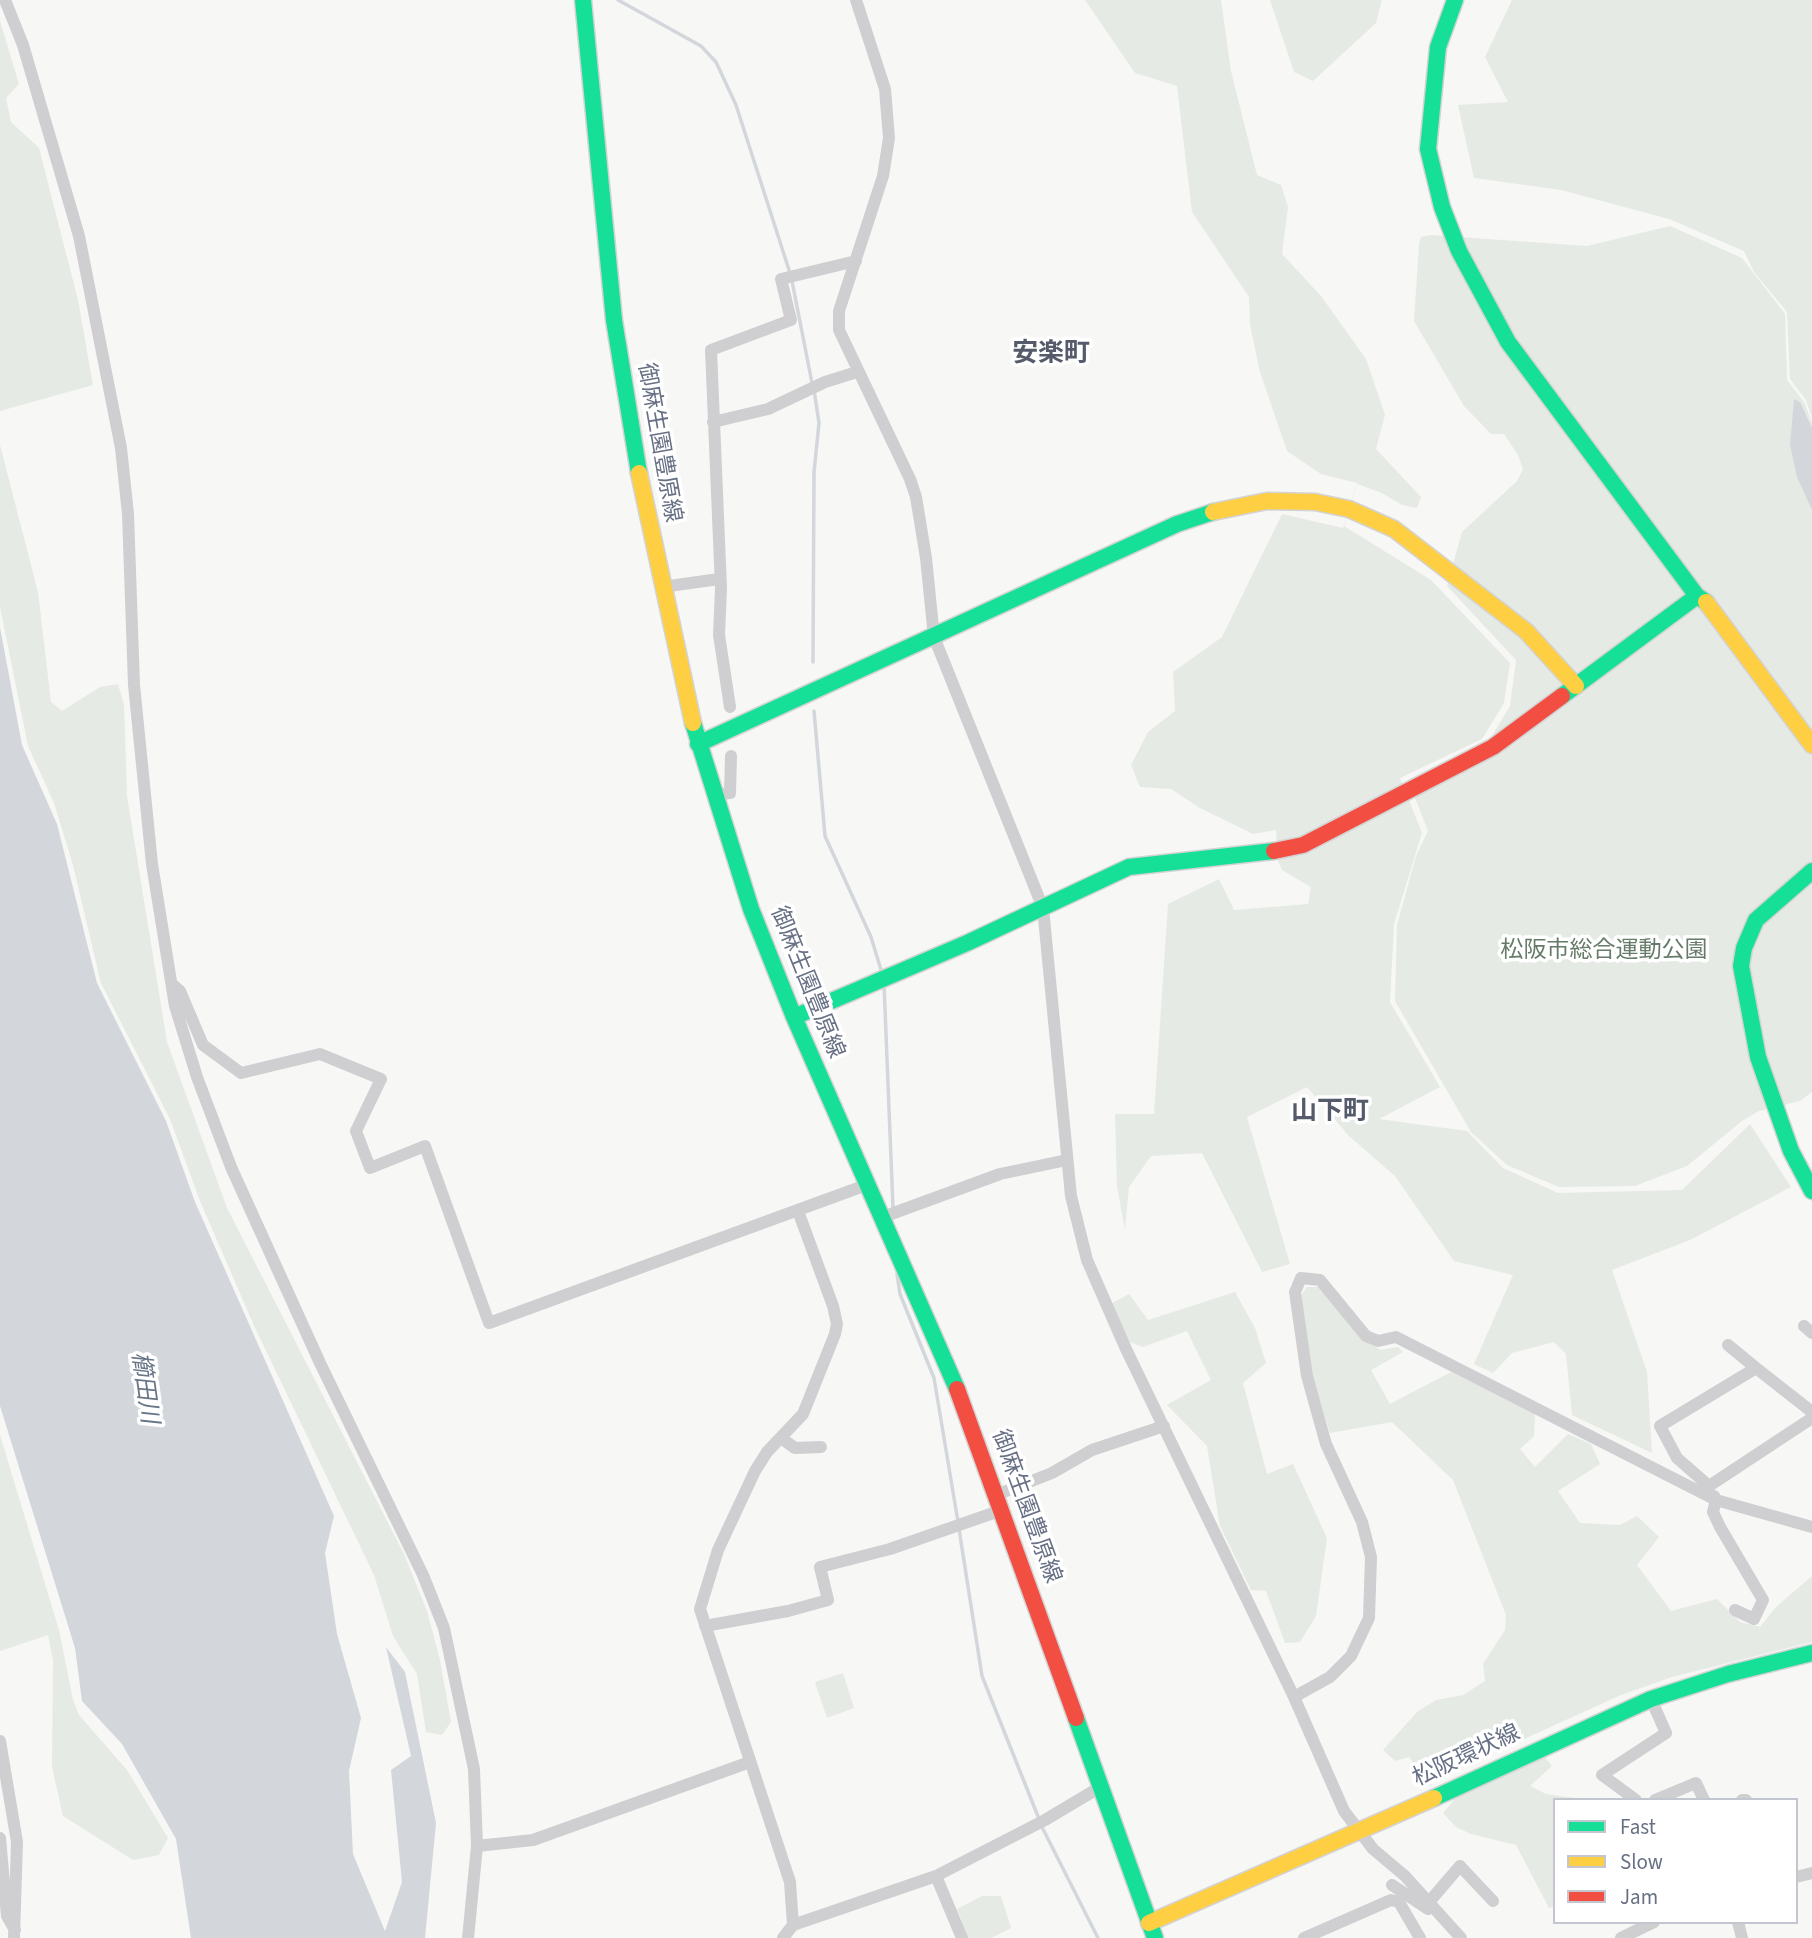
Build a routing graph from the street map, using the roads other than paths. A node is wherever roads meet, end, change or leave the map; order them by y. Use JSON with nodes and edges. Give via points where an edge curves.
{"nodes":[{"id":1,"x":5,"y":0,"type":"edge"},
{"id":2,"x":583,"y":0,"type":"edge"},
{"id":3,"x":856,"y":0,"type":"edge"},
{"id":4,"x":1455,"y":0,"type":"edge"},
{"id":5,"x":856,"y":261,"type":"junction"},
{"id":6,"x":857,"y":372,"type":"junction"},
{"id":7,"x":713,"y":422,"type":"junction"},
{"id":8,"x":719,"y":579,"type":"junction"},
{"id":9,"x":662,"y":587,"type":"junction"},
{"id":10,"x":1697,"y":596,"type":"junction"},
{"id":11,"x":934,"y":636,"type":"junction"},
{"id":12,"x":1576,"y":686,"type":"junction"},
{"id":13,"x":730,"y":707,"type":"dead end"},
{"id":14,"x":698,"y":744,"type":"junction"},
{"id":15,"x":1812,"y":745,"type":"edge"},
{"id":16,"x":732,"y":756,"type":"dead end"},
{"id":17,"x":714,"y":795,"type":"junction"},
{"id":18,"x":1812,"y":871,"type":"edge"},
{"id":19,"x":1043,"y":908,"type":"junction"},
{"id":20,"x":169,"y":981,"type":"junction"},
{"id":21,"x":794,"y":1017,"type":"junction"},
{"id":22,"x":1067,"y":1160,"type":"junction"},
{"id":23,"x":869,"y":1184,"type":"junction"},
{"id":24,"x":1812,"y":1191,"type":"edge"},
{"id":25,"x":798,"y":1211,"type":"junction"},
{"id":26,"x":883,"y":1217,"type":"junction"},
{"id":27,"x":1728,"y":1345,"type":"dead end"},
{"id":28,"x":1756,"y":1368,"type":"junction"},
{"id":29,"x":1812,"y":1412,"type":"edge"},
{"id":30,"x":1812,"y":1418,"type":"edge"},
{"id":31,"x":1164,"y":1426,"type":"junction"},
{"id":32,"x":781,"y":1438,"type":"junction"},
{"id":33,"x":821,"y":1447,"type":"dead end"},
{"id":34,"x":1709,"y":1486,"type":"junction"},
{"id":35,"x":1716,"y":1500,"type":"junction"},
{"id":36,"x":999,"y":1502,"type":"junction"},
{"id":37,"x":1812,"y":1527,"type":"edge"},
{"id":38,"x":1735,"y":1610,"type":"dead end"},
{"id":39,"x":705,"y":1626,"type":"junction"},
{"id":40,"x":1812,"y":1653,"type":"edge"},
{"id":41,"x":1294,"y":1697,"type":"junction"},
{"id":42,"x":1651,"y":1699,"type":"junction"},
{"id":43,"x":0,"y":1741,"type":"edge"},
{"id":44,"x":751,"y":1762,"type":"junction"},
{"id":45,"x":1102,"y":1786,"type":"junction"},
{"id":46,"x":1633,"y":1798,"type":"edge"},
{"id":47,"x":1661,"y":1798,"type":"edge"},
{"id":48,"x":1702,"y":1798,"type":"edge"},
{"id":49,"x":1360,"y":1832,"type":"junction"},
{"id":50,"x":0,"y":1838,"type":"edge"},
{"id":51,"x":477,"y":1846,"type":"junction"},
{"id":52,"x":936,"y":1876,"type":"junction"},
{"id":53,"x":1392,"y":1885,"type":"dead end"},
{"id":54,"x":1493,"y":1901,"type":"dead end"},
{"id":55,"x":1430,"y":1906,"type":"junction"},
{"id":56,"x":1411,"y":1920,"type":"junction"},
{"id":57,"x":1650,"y":1924,"type":"edge"},
{"id":58,"x":793,"y":1925,"type":"junction"},
{"id":59,"x":1152,"y":1931,"type":"edge"},
{"id":60,"x":15,"y":1934,"type":"edge"},
{"id":61,"x":468,"y":1938,"type":"edge"},
{"id":62,"x":783,"y":1938,"type":"edge"},
{"id":63,"x":962,"y":1938,"type":"edge"},
{"id":64,"x":1304,"y":1938,"type":"edge"},
{"id":65,"x":1420,"y":1938,"type":"edge"},
{"id":66,"x":1461,"y":1938,"type":"edge"},
{"id":67,"x":1621,"y":1938,"type":"edge"}],
"edges":[{"from":1,"to":20,"type":"street","via":[[23,45],[79,236],[121,448],[128,514],[130,651]]},
{"from":2,"to":9,"type":"street","name":"御麻生園豊原線","via":[[614,320]]},
{"from":3,"to":5,"type":"street","via":[[885,89],[889,138],[883,176]]},
{"from":4,"to":10,"type":"street","via":[[1438,47],[1427,149],[1459,251],[1508,342]]},
{"from":5,"to":6,"type":"street","via":[[838,322]]},
{"from":5,"to":7,"type":"street","via":[[782,279],[791,320],[711,350]]},
{"from":6,"to":7,"type":"street","via":[[768,409]]},
{"from":6,"to":11,"type":"street","via":[[916,497]]},
{"from":7,"to":8,"type":"street"},
{"from":8,"to":9,"type":"street"},
{"from":8,"to":13,"type":"street","via":[[719,635]]},
{"from":9,"to":14,"type":"street","name":"御麻生園豊原線"},
{"from":10,"to":12,"type":"street"},
{"from":10,"to":15,"type":"street","via":[[1712,607]]},
{"from":11,"to":12,"type":"street","via":[[1205,513],[1267,501],[1315,502],[1374,518],[1414,541],[1526,631]]},
{"from":11,"to":14,"type":"street"},
{"from":11,"to":19,"type":"street"},
{"from":12,"to":19,"type":"street","via":[[1493,747],[1303,845],[1129,867]]},
{"from":14,"to":17,"type":"street","name":"御麻生園豊原線"},
{"from":16,"to":17,"type":"street","via":[[730,793]]},
{"from":17,"to":21,"type":"street","name":"御麻生園豊原線","via":[[751,909]]},
{"from":18,"to":24,"type":"street","via":[[1756,920],[1741,966],[1770,1096]]},
{"from":19,"to":21,"type":"street"},
{"from":19,"to":22,"type":"street"},
{"from":20,"to":25,"type":"street","via":[[180,991],[203,1045],[241,1073],[320,1054],[381,1079],[356,1131],[370,1168],[425,1146],[489,1323]]},
{"from":20,"to":51,"type":"street","via":[[197,1077],[231,1167],[440,1616],[469,1737]]},
{"from":21,"to":23,"type":"street","name":"御麻生園豊原線"},
{"from":22,"to":26,"type":"street","via":[[1000,1174]]},
{"from":22,"to":31,"type":"street","via":[[1087,1261]]},
{"from":23,"to":25,"type":"street"},
{"from":23,"to":26,"type":"street","name":"御麻生園豊原線"},
{"from":25,"to":32,"type":"street","via":[[837,1324],[803,1414]]},
{"from":26,"to":36,"type":"street","name":"御麻生園豊原線","via":[[953,1378]]},
{"from":27,"to":28,"type":"street"},
{"from":28,"to":29,"type":"street"},
{"from":28,"to":34,"type":"street","via":[[1660,1426],[1677,1458]]},
{"from":30,"to":34,"type":"street"},
{"from":31,"to":36,"type":"street","via":[[1093,1450]]},
{"from":31,"to":41,"type":"street"},
{"from":32,"to":33,"type":"street","via":[[795,1448]]},
{"from":32,"to":39,"type":"street","via":[[755,1471],[718,1550],[701,1603]]},
{"from":34,"to":35,"type":"street"},
{"from":35,"to":37,"type":"street"},
{"from":35,"to":38,"type":"street","via":[[1713,1512],[1720,1527],[1763,1600],[1754,1619]]},
{"from":35,"to":41,"type":"street","via":[[1395,1336],[1378,1340],[1366,1336],[1320,1280],[1301,1278],[1295,1292],[1307,1376],[1326,1444],[1362,1522],[1371,1556],[1368,1618],[1352,1656],[1330,1677]]},
{"from":36,"to":39,"type":"street","via":[[952,1527],[820,1567],[828,1600]]},
{"from":36,"to":45,"type":"street","name":"御麻生園豊原線"},
{"from":39,"to":44,"type":"street"},
{"from":40,"to":42,"type":"street","name":"松阪環状線"},
{"from":41,"to":49,"type":"street","via":[[1344,1811]]},
{"from":42,"to":46,"type":"street","via":[[1665,1733],[1602,1775]]},
{"from":42,"to":49,"type":"street","name":"松阪環状線"},
{"from":43,"to":60,"type":"street","via":[[17,1842]]},
{"from":44,"to":51,"type":"street","via":[[533,1840]]},
{"from":44,"to":58,"type":"street","via":[[790,1882]]},
{"from":45,"to":52,"type":"street"},
{"from":45,"to":59,"type":"street","name":"御麻生園豊原線"},
{"from":47,"to":48,"type":"street","via":[[1696,1783]]},
{"from":49,"to":55,"type":"street"},
{"from":49,"to":59,"type":"street","name":"松阪環状線"},
{"from":50,"to":60,"type":"street","via":[[7,1916]]},
{"from":51,"to":61,"type":"street"},
{"from":52,"to":58,"type":"street"},
{"from":52,"to":63,"type":"street"},
{"from":53,"to":55,"type":"street"},
{"from":54,"to":55,"type":"street","via":[[1460,1866]]},
{"from":55,"to":56,"type":"street"},
{"from":55,"to":66,"type":"street"},
{"from":56,"to":64,"type":"street","via":[[1399,1902],[1391,1900]]},
{"from":56,"to":65,"type":"street"},
{"from":57,"to":67,"type":"street"},
{"from":58,"to":62,"type":"street"}]}
